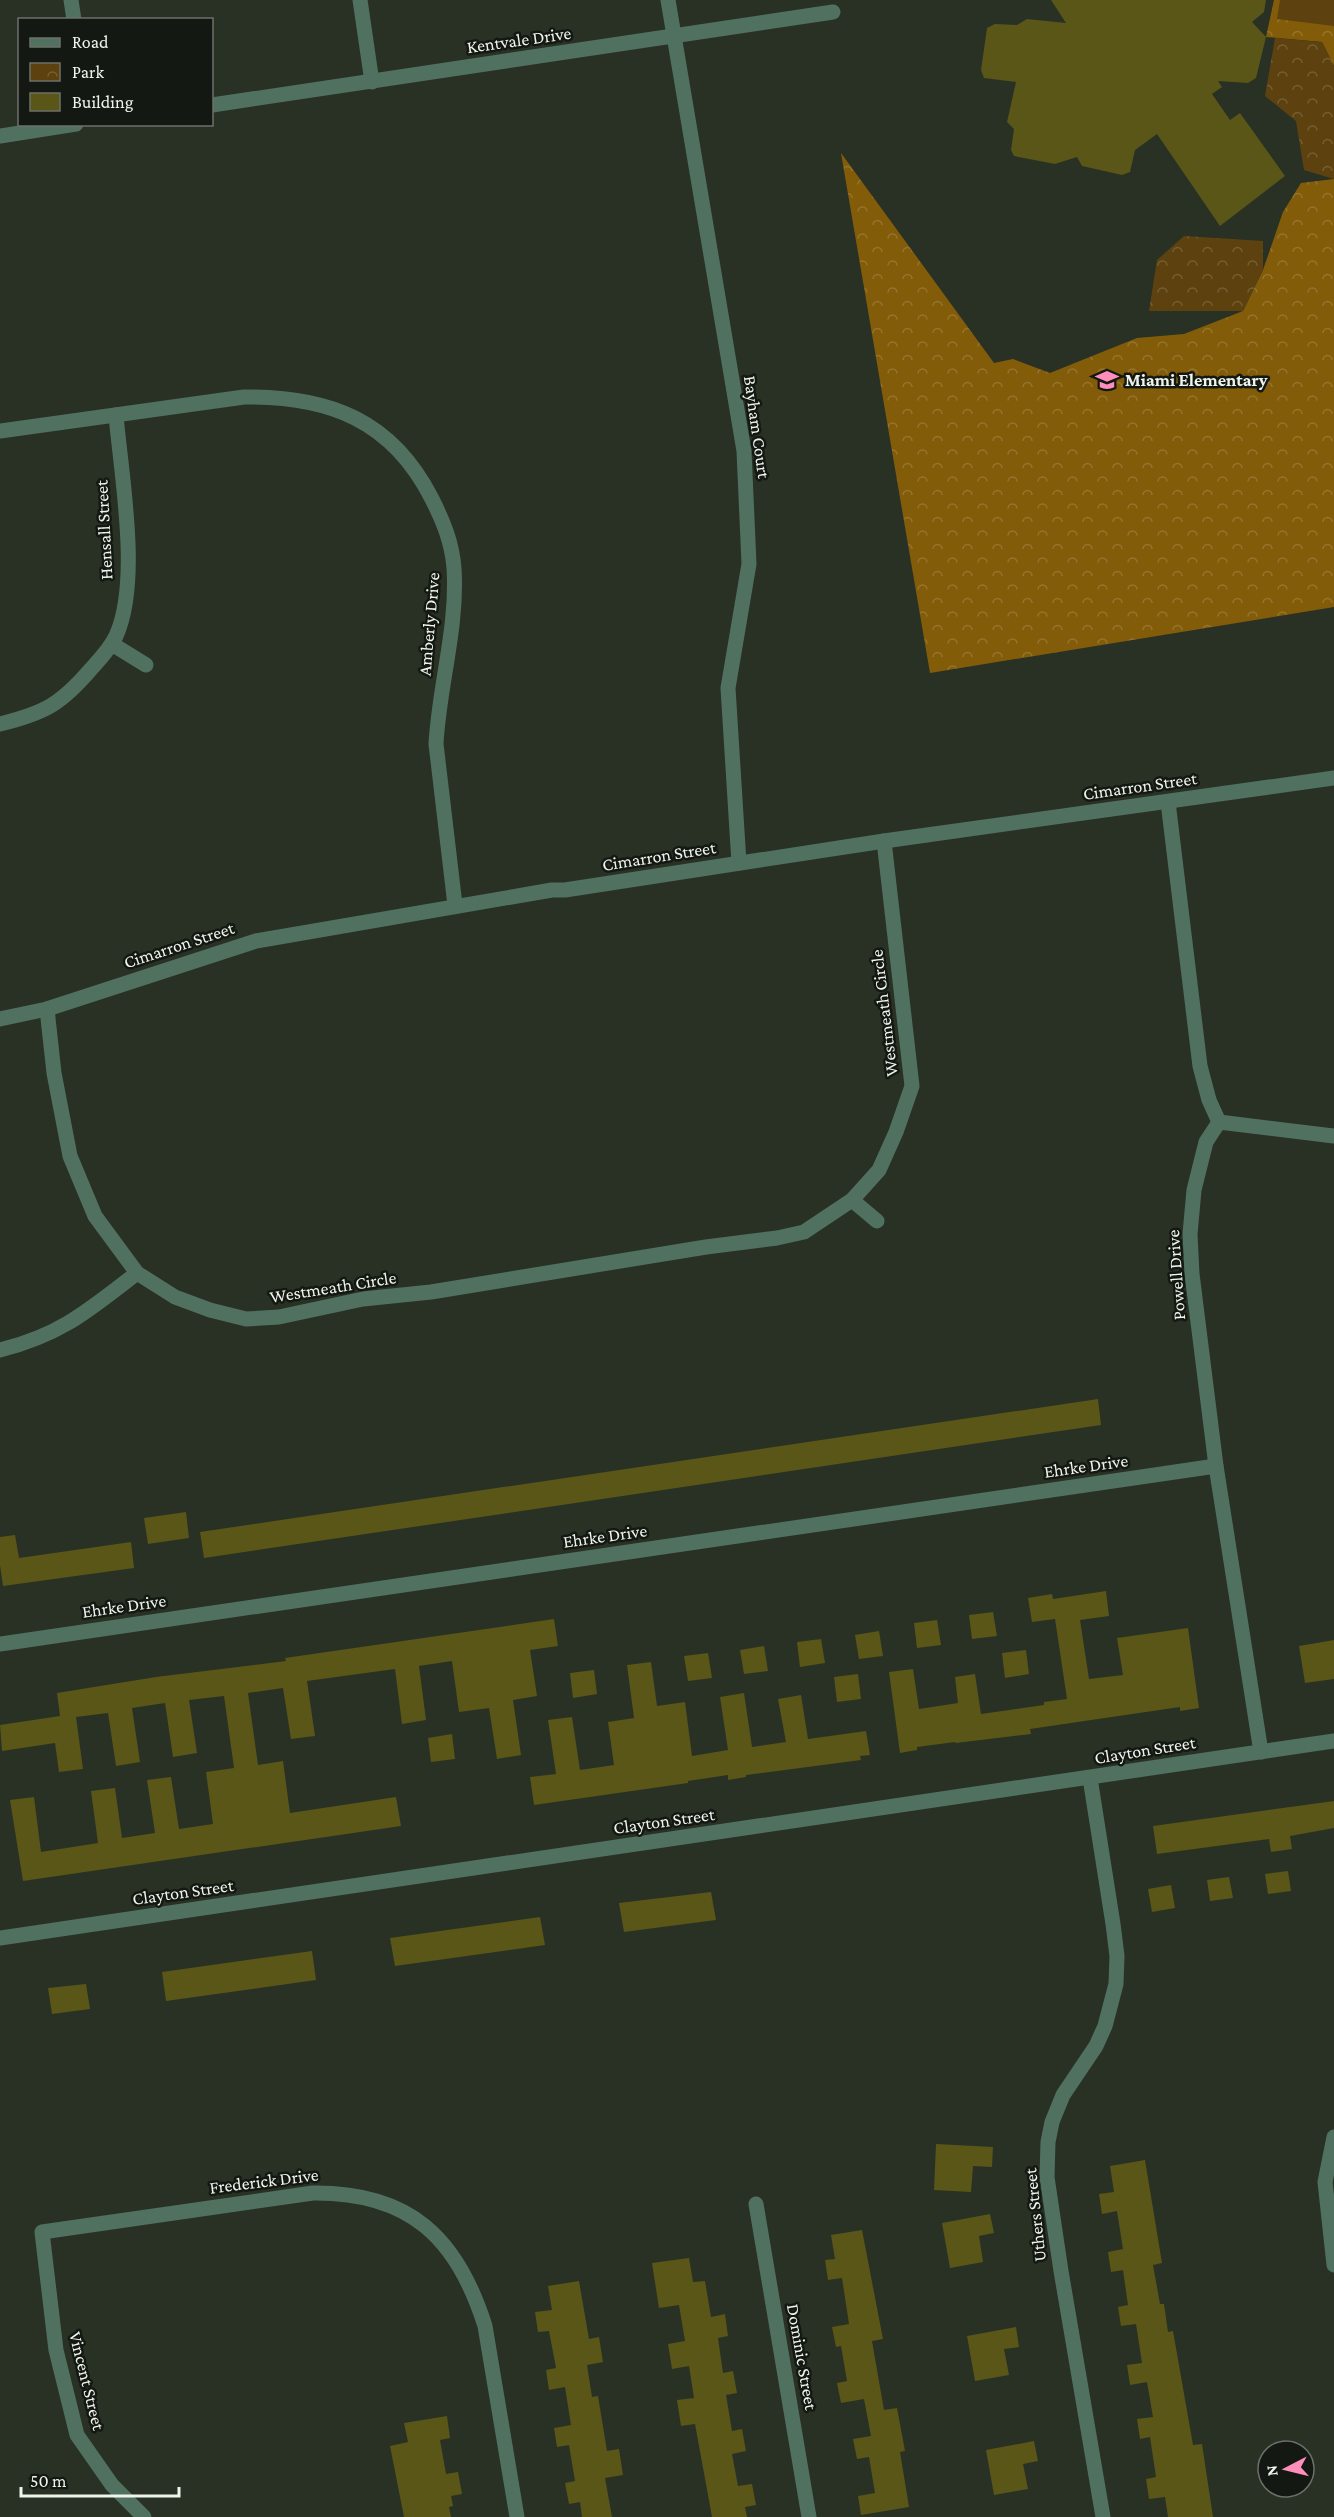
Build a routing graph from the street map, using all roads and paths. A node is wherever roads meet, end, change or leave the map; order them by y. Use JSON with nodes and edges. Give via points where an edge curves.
{"nodes":[{"id":1,"x":71,"y":0,"type":"edge"},
{"id":2,"x":360,"y":0,"type":"edge"},
{"id":3,"x":668,"y":0,"type":"edge"},
{"id":4,"x":832,"y":12,"type":"dead end"},
{"id":5,"x":74,"y":18,"type":"edge"},
{"id":6,"x":675,"y":37,"type":"junction"},
{"id":7,"x":372,"y":82,"type":"junction"},
{"id":8,"x":213,"y":105,"type":"edge"},
{"id":9,"x":63,"y":126,"type":"edge"},
{"id":10,"x":0,"y":136,"type":"edge"},
{"id":11,"x":116,"y":414,"type":"junction"},
{"id":12,"x":0,"y":431,"type":"edge"},
{"id":13,"x":112,"y":644,"type":"junction"},
{"id":14,"x":146,"y":665,"type":"dead end"},
{"id":15,"x":0,"y":724,"type":"edge"},
{"id":16,"x":1334,"y":778,"type":"edge"},
{"id":17,"x":1168,"y":802,"type":"junction"},
{"id":18,"x":884,"y":841,"type":"junction"},
{"id":19,"x":739,"y":862,"type":"junction"},
{"id":20,"x":455,"y":906,"type":"junction"},
{"id":21,"x":48,"y":1009,"type":"junction"},
{"id":22,"x":0,"y":1019,"type":"edge"},
{"id":23,"x":1219,"y":1122,"type":"junction"},
{"id":24,"x":1334,"y":1136,"type":"edge"},
{"id":25,"x":852,"y":1200,"type":"junction"},
{"id":26,"x":876,"y":1221,"type":"dead end"},
{"id":27,"x":137,"y":1273,"type":"junction"},
{"id":28,"x":0,"y":1350,"type":"edge"},
{"id":29,"x":1216,"y":1466,"type":"junction"},
{"id":30,"x":0,"y":1644,"type":"edge"},
{"id":31,"x":1334,"y":1741,"type":"edge"},
{"id":32,"x":1261,"y":1752,"type":"junction"},
{"id":33,"x":1090,"y":1778,"type":"junction"},
{"id":34,"x":0,"y":1938,"type":"edge"},
{"id":35,"x":1334,"y":2137,"type":"edge"},
{"id":36,"x":756,"y":2204,"type":"dead end"},
{"id":37,"x":42,"y":2232,"type":"joint"},
{"id":38,"x":1334,"y":2265,"type":"edge"},
{"id":39,"x":144,"y":2517,"type":"edge"},
{"id":40,"x":517,"y":2517,"type":"edge"},
{"id":41,"x":809,"y":2517,"type":"edge"},
{"id":42,"x":1103,"y":2517,"type":"edge"}],
"edges":[{"from":1,"to":5,"type":"street"},
{"from":2,"to":7,"type":"street"},
{"from":3,"to":6,"type":"street","name":"Bayham Court"},
{"from":4,"to":6,"type":"street","name":"Kentvale Drive"},
{"from":6,"to":7,"type":"street","name":"Kentvale Drive"},
{"from":6,"to":19,"type":"street","name":"Bayham Court","via":[[744,451],[749,564],[728,688]]},
{"from":7,"to":8,"type":"street","name":"Kentvale Drive"},
{"from":9,"to":10,"type":"street"},
{"from":11,"to":12,"type":"street","name":"Amberly Drive"},
{"from":11,"to":13,"type":"street","name":"Hensall Street","via":[[128,551],[123,609]]},
{"from":11,"to":20,"type":"street","name":"Amberly Drive","via":[[244,397],[293,399],[357,419],[379,431],[407,458],[443,520],[454,567],[452,618],[436,744]]},
{"from":13,"to":14,"type":"street"},
{"from":13,"to":15,"type":"street","name":"Hensall Street","via":[[70,693],[32,716]]},
{"from":16,"to":17,"type":"street","name":"Cimarron Street"},
{"from":17,"to":18,"type":"street","name":"Cimarron Street"},
{"from":17,"to":23,"type":"street","via":[[1200,1066]]},
{"from":18,"to":19,"type":"street","name":"Cimarron Street"},
{"from":18,"to":25,"type":"street","name":"Westmeath Circle","via":[[912,1086],[879,1170]]},
{"from":19,"to":20,"type":"street","name":"Cimarron Street"},
{"from":20,"to":21,"type":"street","name":"Cimarron Street","via":[[256,941]]},
{"from":21,"to":22,"type":"street","name":"Cimarron Street"},
{"from":21,"to":27,"type":"street","name":"Westmeath Circle","via":[[54,1073],[70,1156],[95,1216]]},
{"from":23,"to":24,"type":"street"},
{"from":23,"to":29,"type":"street","name":"Powell Drive","via":[[1206,1142],[1194,1190],[1190,1234]]},
{"from":25,"to":26,"type":"street"},
{"from":25,"to":27,"type":"street","name":"Westmeath Circle","via":[[804,1232],[777,1238],[363,1299],[279,1317],[246,1319],[210,1310],[175,1297]]},
{"from":27,"to":28,"type":"street","via":[[80,1318]]},
{"from":29,"to":30,"type":"street","name":"Ehrke Drive"},
{"from":29,"to":32,"type":"street","name":"Powell Drive"},
{"from":31,"to":32,"type":"street","name":"Clayton Street"},
{"from":32,"to":33,"type":"street","name":"Clayton Street"},
{"from":33,"to":34,"type":"street","name":"Clayton Street"},
{"from":33,"to":42,"type":"street","name":"Uthers Street","via":[[1113,1924],[1116,1984],[1096,2046],[1063,2095],[1052,2122],[1047,2177]]},
{"from":35,"to":38,"type":"street","via":[[1325,2181]]},
{"from":36,"to":41,"type":"street","name":"Dominic Street"},
{"from":37,"to":39,"type":"street","name":"Vincent Street","via":[[56,2350],[77,2435],[112,2485]]},
{"from":37,"to":40,"type":"street","name":"Frederick Drive","via":[[313,2193],[359,2195],[404,2212],[441,2240],[476,2295],[485,2326]]}]}
